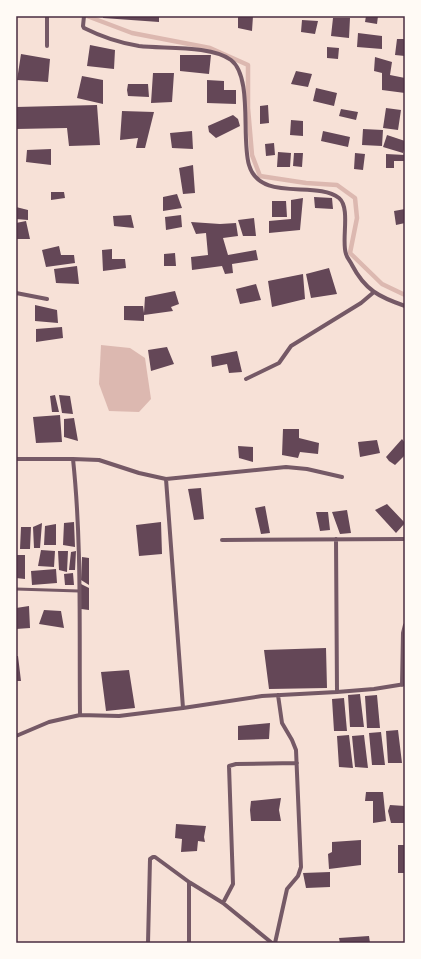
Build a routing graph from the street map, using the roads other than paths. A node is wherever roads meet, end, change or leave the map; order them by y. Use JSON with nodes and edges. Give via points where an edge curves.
{"nodes":[{"id":1,"x":47,"y":16,"type":"edge"},
{"id":2,"x":83,"y":18,"type":"edge"},
{"id":3,"x":47,"y":46,"type":"dead end"},
{"id":4,"x":374,"y":292,"type":"junction"},
{"id":5,"x":16,"y":294,"type":"edge"},
{"id":6,"x":47,"y":299,"type":"dead end"},
{"id":7,"x":405,"y":306,"type":"edge"},
{"id":8,"x":246,"y":379,"type":"dead end"},
{"id":9,"x":16,"y":459,"type":"edge"},
{"id":10,"x":73,"y":459,"type":"junction"},
{"id":11,"x":342,"y":477,"type":"dead end"},
{"id":12,"x":166,"y":479,"type":"junction"},
{"id":13,"x":336,"y":539,"type":"junction"},
{"id":14,"x":405,"y":539,"type":"edge"},
{"id":15,"x":222,"y":540,"type":"dead end"},
{"id":16,"x":16,"y":589,"type":"edge"},
{"id":17,"x":79,"y":591,"type":"junction"},
{"id":18,"x":405,"y":625,"type":"edge"},
{"id":19,"x":404,"y":684,"type":"edge"},
{"id":20,"x":337,"y":692,"type":"junction"},
{"id":21,"x":278,"y":695,"type":"junction"},
{"id":22,"x":183,"y":708,"type":"junction"},
{"id":23,"x":80,"y":715,"type":"junction"},
{"id":24,"x":16,"y":736,"type":"edge"},
{"id":25,"x":297,"y":763,"type":"junction"},
{"id":26,"x":189,"y":882,"type":"junction"},
{"id":27,"x":223,"y":903,"type":"junction"},
{"id":28,"x":148,"y":943,"type":"edge"},
{"id":29,"x":189,"y":943,"type":"edge"},
{"id":30,"x":274,"y":943,"type":"edge"}],
"edges":[{"from":1,"to":3,"type":"street"},
{"from":2,"to":4,"type":"street","via":[[84,28],[115,42],[156,48],[205,50],[232,61],[244,89],[247,159],[251,172],[261,183],[294,190],[322,192],[341,199],[344,208],[346,254],[357,275]]},
{"from":4,"to":7,"type":"street"},
{"from":4,"to":8,"type":"street","via":[[362,303],[291,346],[279,363]]},
{"from":5,"to":6,"type":"street"},
{"from":9,"to":10,"type":"street"},
{"from":10,"to":12,"type":"street","via":[[99,460]]},
{"from":10,"to":17,"type":"street"},
{"from":11,"to":12,"type":"street","via":[[286,467]]},
{"from":12,"to":22,"type":"street"},
{"from":13,"to":14,"type":"street"},
{"from":13,"to":15,"type":"street"},
{"from":13,"to":20,"type":"street"},
{"from":16,"to":17,"type":"lane"},
{"from":17,"to":23,"type":"street"},
{"from":18,"to":19,"type":"street"},
{"from":19,"to":20,"type":"street"},
{"from":20,"to":21,"type":"street"},
{"from":21,"to":22,"type":"street"},
{"from":21,"to":25,"type":"street","via":[[282,724],[296,750]]},
{"from":22,"to":23,"type":"street","via":[[119,716]]},
{"from":23,"to":24,"type":"street","via":[[49,722]]},
{"from":25,"to":27,"type":"street","via":[[229,766],[233,884]]},
{"from":25,"to":30,"type":"street","via":[[301,867],[298,876],[286,889]]},
{"from":26,"to":27,"type":"street"},
{"from":26,"to":28,"type":"street","via":[[155,857],[150,859]]},
{"from":26,"to":29,"type":"street"},
{"from":27,"to":30,"type":"street"}]}
